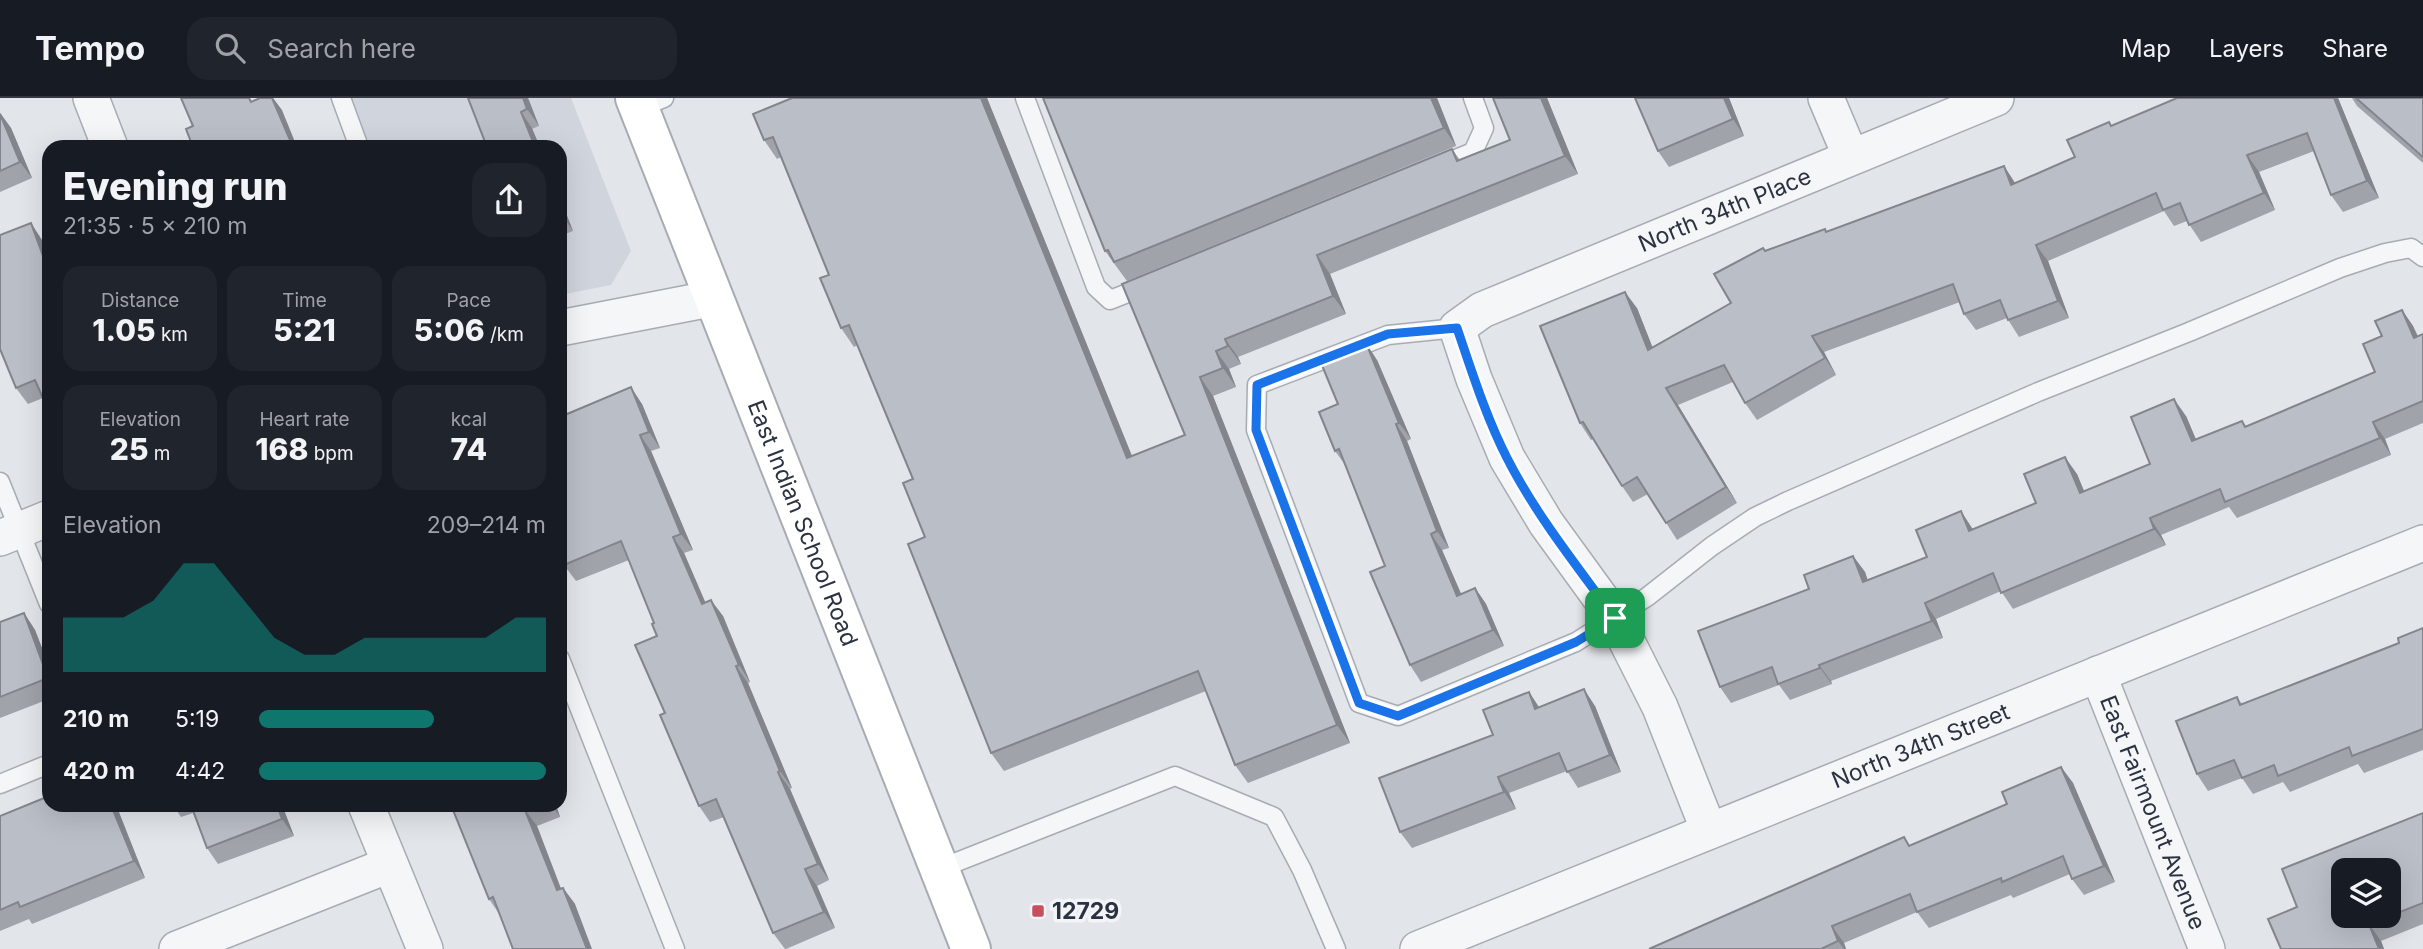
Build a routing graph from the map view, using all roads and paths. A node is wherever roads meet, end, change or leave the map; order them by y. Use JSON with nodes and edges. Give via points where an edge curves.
{"nodes":[{"id":1,"x":91,"y":98,"type":"edge"},
{"id":2,"x":341,"y":98,"type":"edge"},
{"id":3,"x":1025,"y":98,"type":"edge"},
{"id":4,"x":1473,"y":98,"type":"edge"},
{"id":5,"x":1826,"y":98,"type":"edge"},
{"id":6,"x":1996,"y":98,"type":"edge"},
{"id":7,"x":646,"y":101,"type":"edge"},
{"id":8,"x":107,"y":140,"type":"edge"},
{"id":9,"x":356,"y":140,"type":"edge"},
{"id":10,"x":1851,"y":157,"type":"junction"},
{"id":11,"x":1423,"y":173,"type":"edge"},
{"id":12,"x":2423,"y":257,"type":"edge"},
{"id":13,"x":1160,"y":280,"type":"edge"},
{"id":14,"x":715,"y":298,"type":"junction"},
{"id":15,"x":567,"y":327,"type":"edge"},
{"id":16,"x":1457,"y":328,"type":"junction"},
{"id":17,"x":0,"y":482,"type":"edge"},
{"id":18,"x":23,"y":529,"type":"edge"},
{"id":19,"x":2423,"y":543,"type":"edge"},
{"id":20,"x":42,"y":584,"type":"edge"},
{"id":21,"x":1615,"y":618,"type":"junction"},
{"id":22,"x":2098,"y":674,"type":"junction"},
{"id":23,"x":567,"y":677,"type":"edge"},
{"id":24,"x":42,"y":767,"type":"edge"},
{"id":25,"x":0,"y":784,"type":"edge"},
{"id":26,"x":369,"y":812,"type":"edge"},
{"id":27,"x":1709,"y":831,"type":"junction"},
{"id":28,"x":389,"y":864,"type":"junction"},
{"id":29,"x":939,"y":869,"type":"junction"},
{"id":30,"x":177,"y":949,"type":"edge"},
{"id":31,"x":425,"y":949,"type":"edge"},
{"id":32,"x":675,"y":949,"type":"edge"},
{"id":33,"x":971,"y":949,"type":"edge"},
{"id":34,"x":1336,"y":949,"type":"edge"},
{"id":35,"x":1418,"y":949,"type":"edge"},
{"id":36,"x":2207,"y":949,"type":"edge"}],
"edges":[{"from":1,"to":8,"type":"street"},
{"from":2,"to":9,"type":"lane"},
{"from":3,"to":13,"type":"lane","via":[[1096,287],[1110,300]]},
{"from":4,"to":11,"type":"lane","via":[[1484,128],[1473,152]]},
{"from":5,"to":10,"type":"street"},
{"from":6,"to":10,"type":"street","name":"North 34th Place"},
{"from":7,"to":14,"type":"main road","name":"East Indian School Road"},
{"from":10,"to":16,"type":"street","name":"North 34th Place","via":[[1482,310]]},
{"from":12,"to":21,"type":"lane","via":[[2411,248],[2340,268],[2038,391],[1787,501],[1712,546]]},
{"from":14,"to":15,"type":"street"},
{"from":14,"to":29,"type":"main road","name":"East Indian School Road"},
{"from":16,"to":21,"type":"street","via":[[1507,458],[1546,523]]},
{"from":16,"to":21,"type":"lane","via":[[1388,334],[1257,385],[1256,430],[1359,703],[1398,716],[1576,642]]},
{"from":17,"to":18,"type":"lane"},
{"from":18,"to":20,"type":"lane"},
{"from":19,"to":22,"type":"street","name":"North 34th Street"},
{"from":21,"to":27,"type":"street","via":[[1660,707]]},
{"from":22,"to":27,"type":"street","name":"North 34th Street"},
{"from":22,"to":36,"type":"street","name":"East Fairmount Avenue"},
{"from":23,"to":32,"type":"lane"},
{"from":24,"to":25,"type":"lane"},
{"from":26,"to":28,"type":"street"},
{"from":27,"to":35,"type":"street","name":"North 34th Street"},
{"from":28,"to":30,"type":"street"},
{"from":28,"to":31,"type":"street"},
{"from":29,"to":33,"type":"main road","name":"East Indian School Road"},
{"from":29,"to":34,"type":"lane","via":[[1175,776],[1274,817]]}]}
